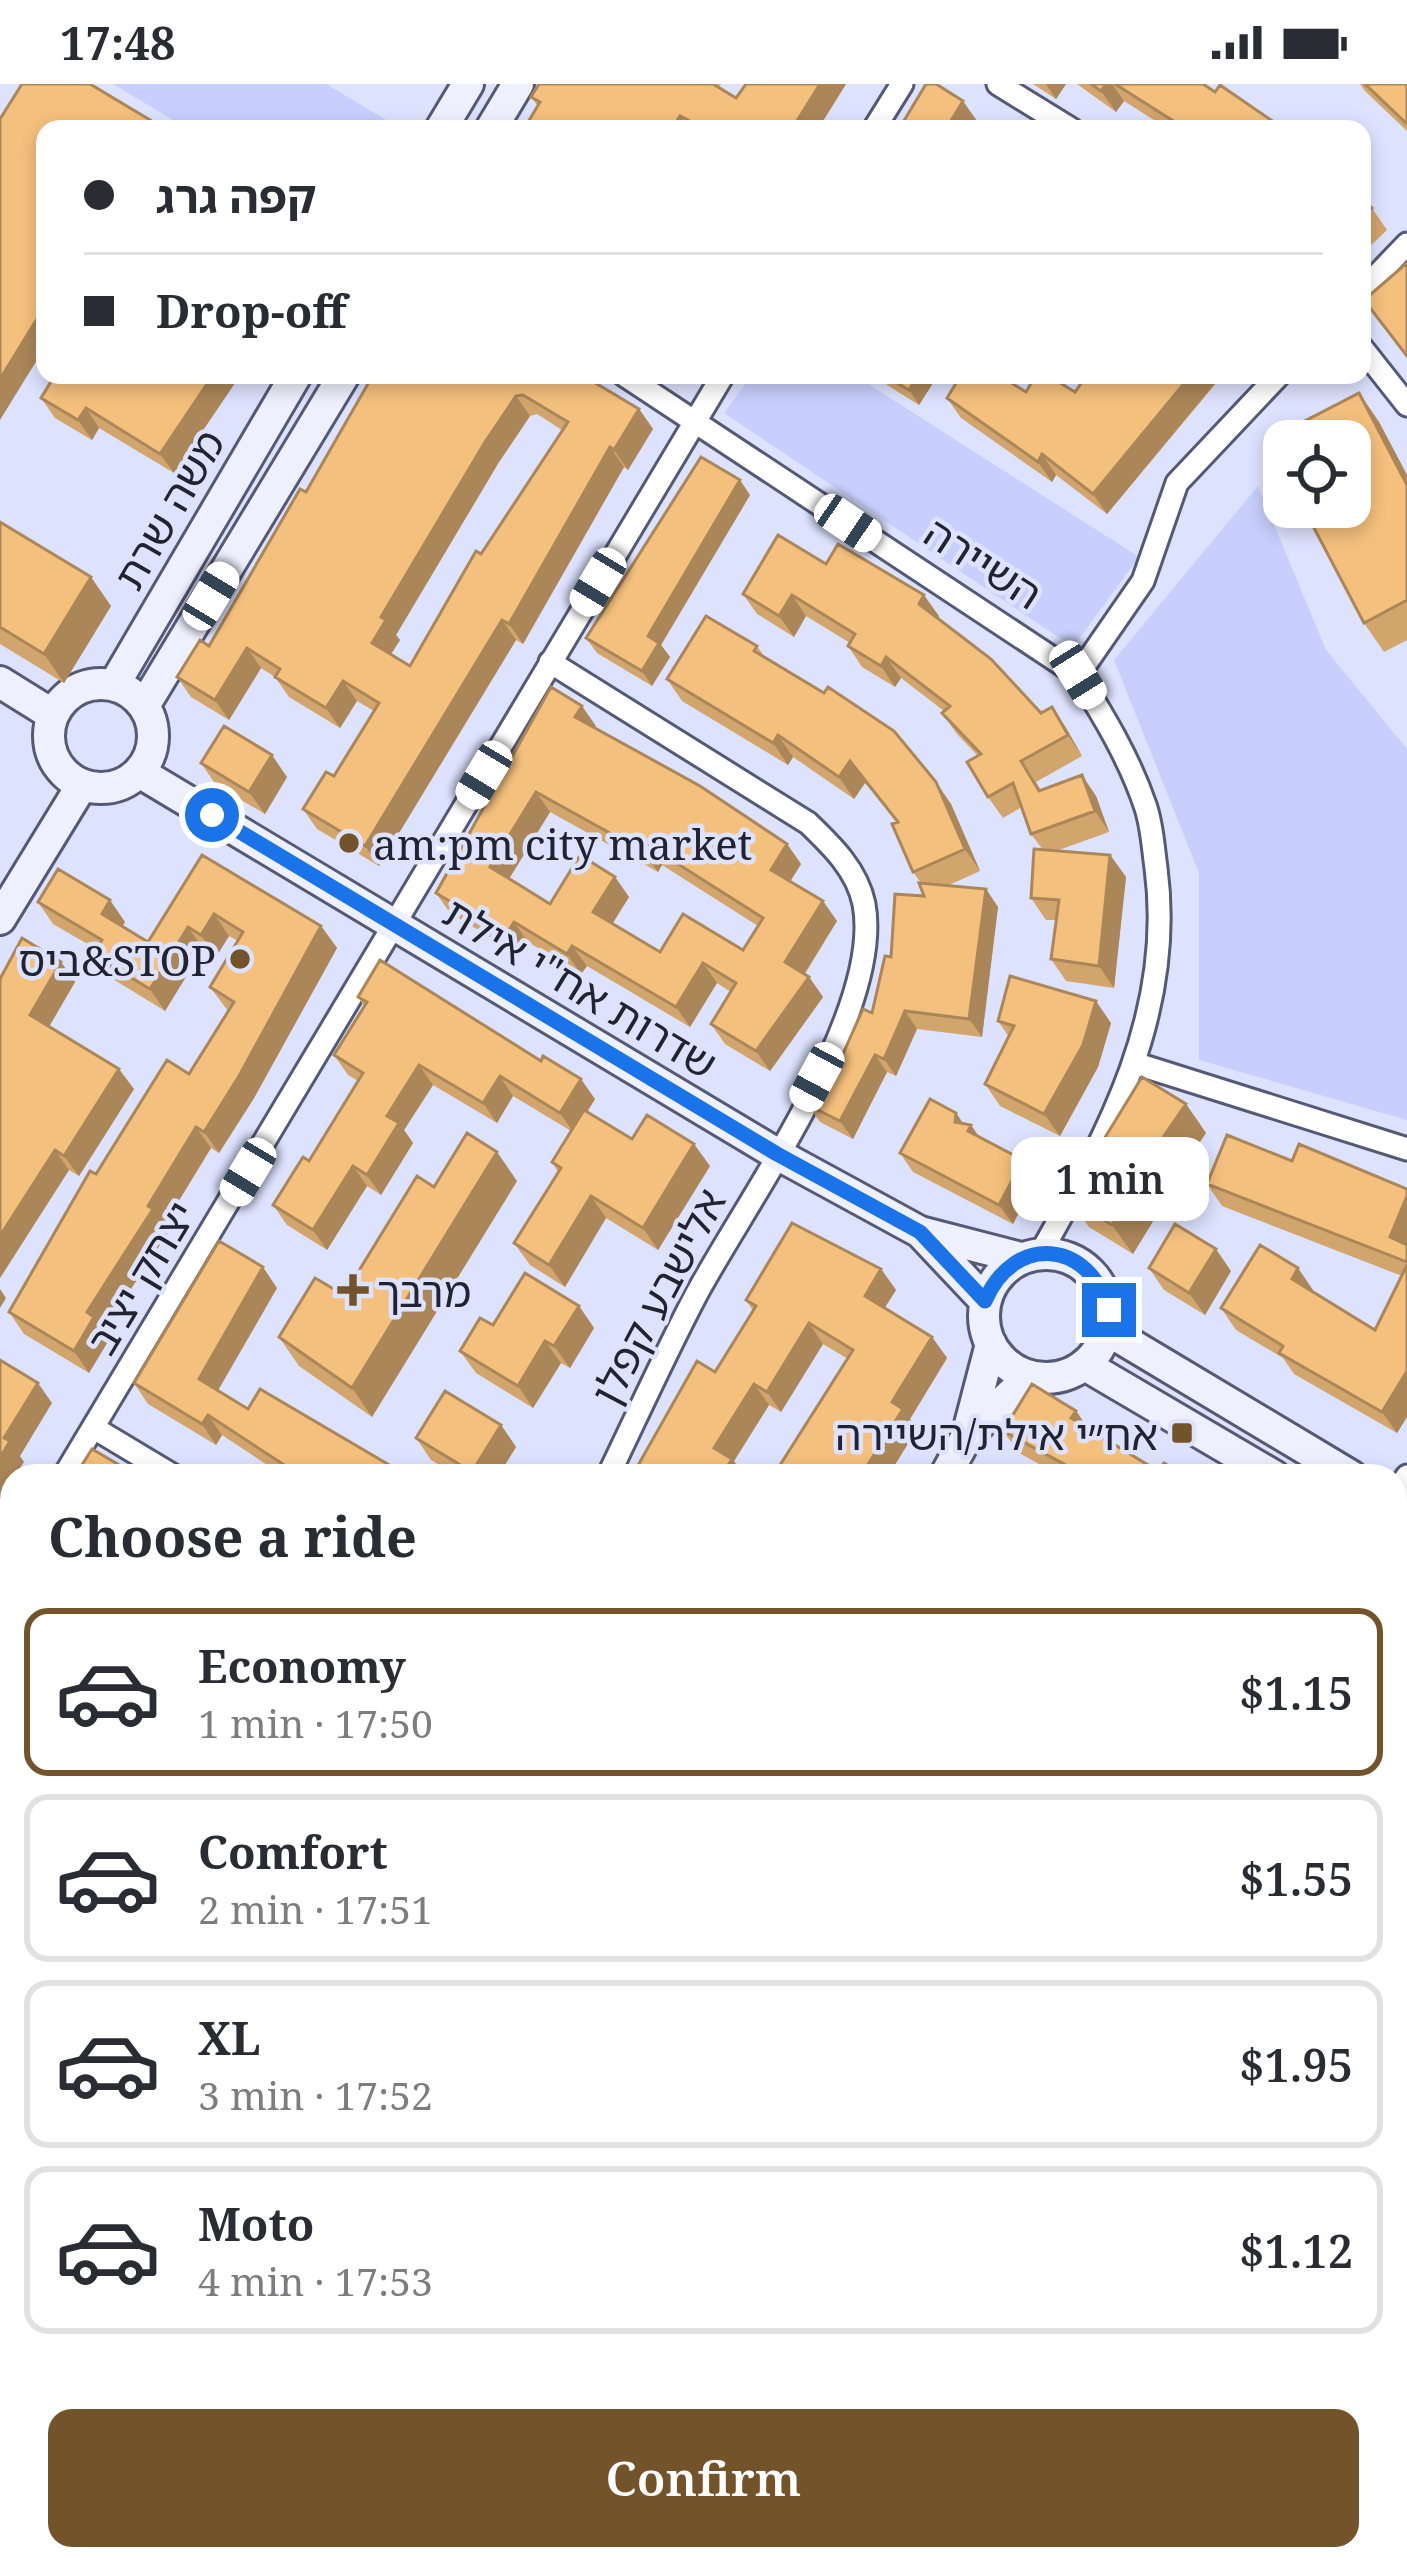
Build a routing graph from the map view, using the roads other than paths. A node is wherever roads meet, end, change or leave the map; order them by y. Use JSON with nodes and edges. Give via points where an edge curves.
{"nodes":[{"id":1,"x":468,"y":84,"type":"edge"},
{"id":2,"x":518,"y":84,"type":"edge"},
{"id":3,"x":902,"y":84,"type":"edge"},
{"id":4,"x":998,"y":84,"type":"edge"},
{"id":5,"x":446,"y":120,"type":"edge"},
{"id":6,"x":496,"y":120,"type":"edge"},
{"id":7,"x":880,"y":120,"type":"edge"},
{"id":8,"x":1056,"y":120,"type":"edge"},
{"id":9,"x":1407,"y":244,"type":"edge"},
{"id":10,"x":1371,"y":282,"type":"edge"},
{"id":11,"x":1371,"y":359,"type":"edge"},
{"id":12,"x":291,"y":384,"type":"edge"},
{"id":13,"x":339,"y":384,"type":"edge"},
{"id":14,"x":638,"y":384,"type":"edge"},
{"id":15,"x":718,"y":384,"type":"edge"},
{"id":16,"x":1271,"y":384,"type":"edge"},
{"id":17,"x":1407,"y":405,"type":"edge"},
{"id":18,"x":695,"y":421,"type":"junction"},
{"id":19,"x":550,"y":662,"type":"junction"},
{"id":20,"x":1078,"y":675,"type":"junction"},
{"id":21,"x":0,"y":682,"type":"edge"},
{"id":22,"x":114,"y":686,"type":"junction"},
{"id":23,"x":144,"y":706,"type":"junction"},
{"id":24,"x":53,"y":715,"type":"junction"},
{"id":25,"x":139,"y":772,"type":"junction"},
{"id":26,"x":82,"y":785,"type":"junction"},
{"id":27,"x":0,"y":919,"type":"edge"},
{"id":28,"x":394,"y":925,"type":"junction"},
{"id":29,"x":1137,"y":1064,"type":"junction"},
{"id":30,"x":1407,"y":1149,"type":"edge"},
{"id":31,"x":777,"y":1154,"type":"junction"},
{"id":32,"x":920,"y":1232,"type":"junction"},
{"id":33,"x":1031,"y":1256,"type":"junction"},
{"id":34,"x":985,"y":1301,"type":"junction"},
{"id":35,"x":1107,"y":1330,"type":"junction"},
{"id":36,"x":991,"y":1345,"type":"junction"},
{"id":37,"x":1085,"y":1365,"type":"junction"},
{"id":38,"x":1030,"y":1376,"type":"junction"},
{"id":39,"x":94,"y":1428,"type":"junction"},
{"id":40,"x":967,"y":1436,"type":"junction"},
{"id":41,"x":72,"y":1464,"type":"edge"},
{"id":42,"x":154,"y":1464,"type":"edge"},
{"id":43,"x":614,"y":1464,"type":"edge"},
{"id":44,"x":952,"y":1464,"type":"edge"},
{"id":45,"x":1254,"y":1464,"type":"edge"},
{"id":46,"x":1331,"y":1464,"type":"edge"}],
"edges":[{"from":1,"to":5,"type":"main road"},
{"from":2,"to":6,"type":"main road"},
{"from":3,"to":7,"type":"street"},
{"from":4,"to":8,"type":"street"},
{"from":9,"to":10,"type":"street"},
{"from":11,"to":17,"type":"street"},
{"from":12,"to":22,"type":"main road","name":"משה שרת"},
{"from":13,"to":23,"type":"main road","name":"משה שרת"},
{"from":14,"to":18,"type":"street","name":"השיירה"},
{"from":15,"to":18,"type":"street","name":"יצחק יציב"},
{"from":16,"to":20,"type":"street","via":[[1178,483],[1143,581]]},
{"from":18,"to":19,"type":"street","name":"יצחק יציב"},
{"from":18,"to":20,"type":"street","name":"השיירה"},
{"from":19,"to":28,"type":"street","name":"יצחק יציב"},
{"from":19,"to":31,"type":"street","name":"אלישבע קפלן","via":[[808,823],[843,857],[864,904],[861,974]]},
{"from":20,"to":29,"type":"street","name":"השיירה","via":[[1122,747],[1148,811],[1162,917]]},
{"from":21,"to":24,"type":"main road"},
{"from":22,"to":23,"type":"main road"},
{"from":22,"to":24,"type":"main road","via":[[78,689]]},
{"from":23,"to":25,"type":"main road","via":[[153,733]]},
{"from":24,"to":26,"type":"main road","via":[[52,756]]},
{"from":25,"to":26,"type":"main road","via":[[107,788]]},
{"from":25,"to":28,"type":"main road","name":"שדרות אח\"י אילת"},
{"from":26,"to":27,"type":"main road"},
{"from":28,"to":31,"type":"main road","name":"שדרות אח\"י אילת"},
{"from":28,"to":39,"type":"street","name":"יצחק יציב"},
{"from":29,"to":30,"type":"street"},
{"from":29,"to":33,"type":"street","name":"השיירה","via":[[1100,1149]]},
{"from":31,"to":32,"type":"main road","name":"שדרות אח\"י אילת"},
{"from":31,"to":43,"type":"street","name":"אלישבע קפלן","via":[[696,1295]]},
{"from":32,"to":33,"type":"main road","name":"שדרות אח\"י אילת"},
{"from":32,"to":34,"type":"main road","name":"שדרות אח\"י אילת"},
{"from":33,"to":34,"type":"main road","via":[[993,1283]]},
{"from":33,"to":35,"type":"main road","via":[[1078,1262],[1094,1275],[1109,1310]]},
{"from":34,"to":36,"type":"main road"},
{"from":35,"to":37,"type":"main road"},
{"from":35,"to":46,"type":"main road"},
{"from":36,"to":38,"type":"main road"},
{"from":36,"to":40,"type":"main road"},
{"from":37,"to":38,"type":"main road"},
{"from":37,"to":45,"type":"main road"},
{"from":38,"to":40,"type":"main road"},
{"from":39,"to":41,"type":"street","name":"יצחק יציב"},
{"from":39,"to":42,"type":"street"},
{"from":40,"to":44,"type":"main road"}]}
